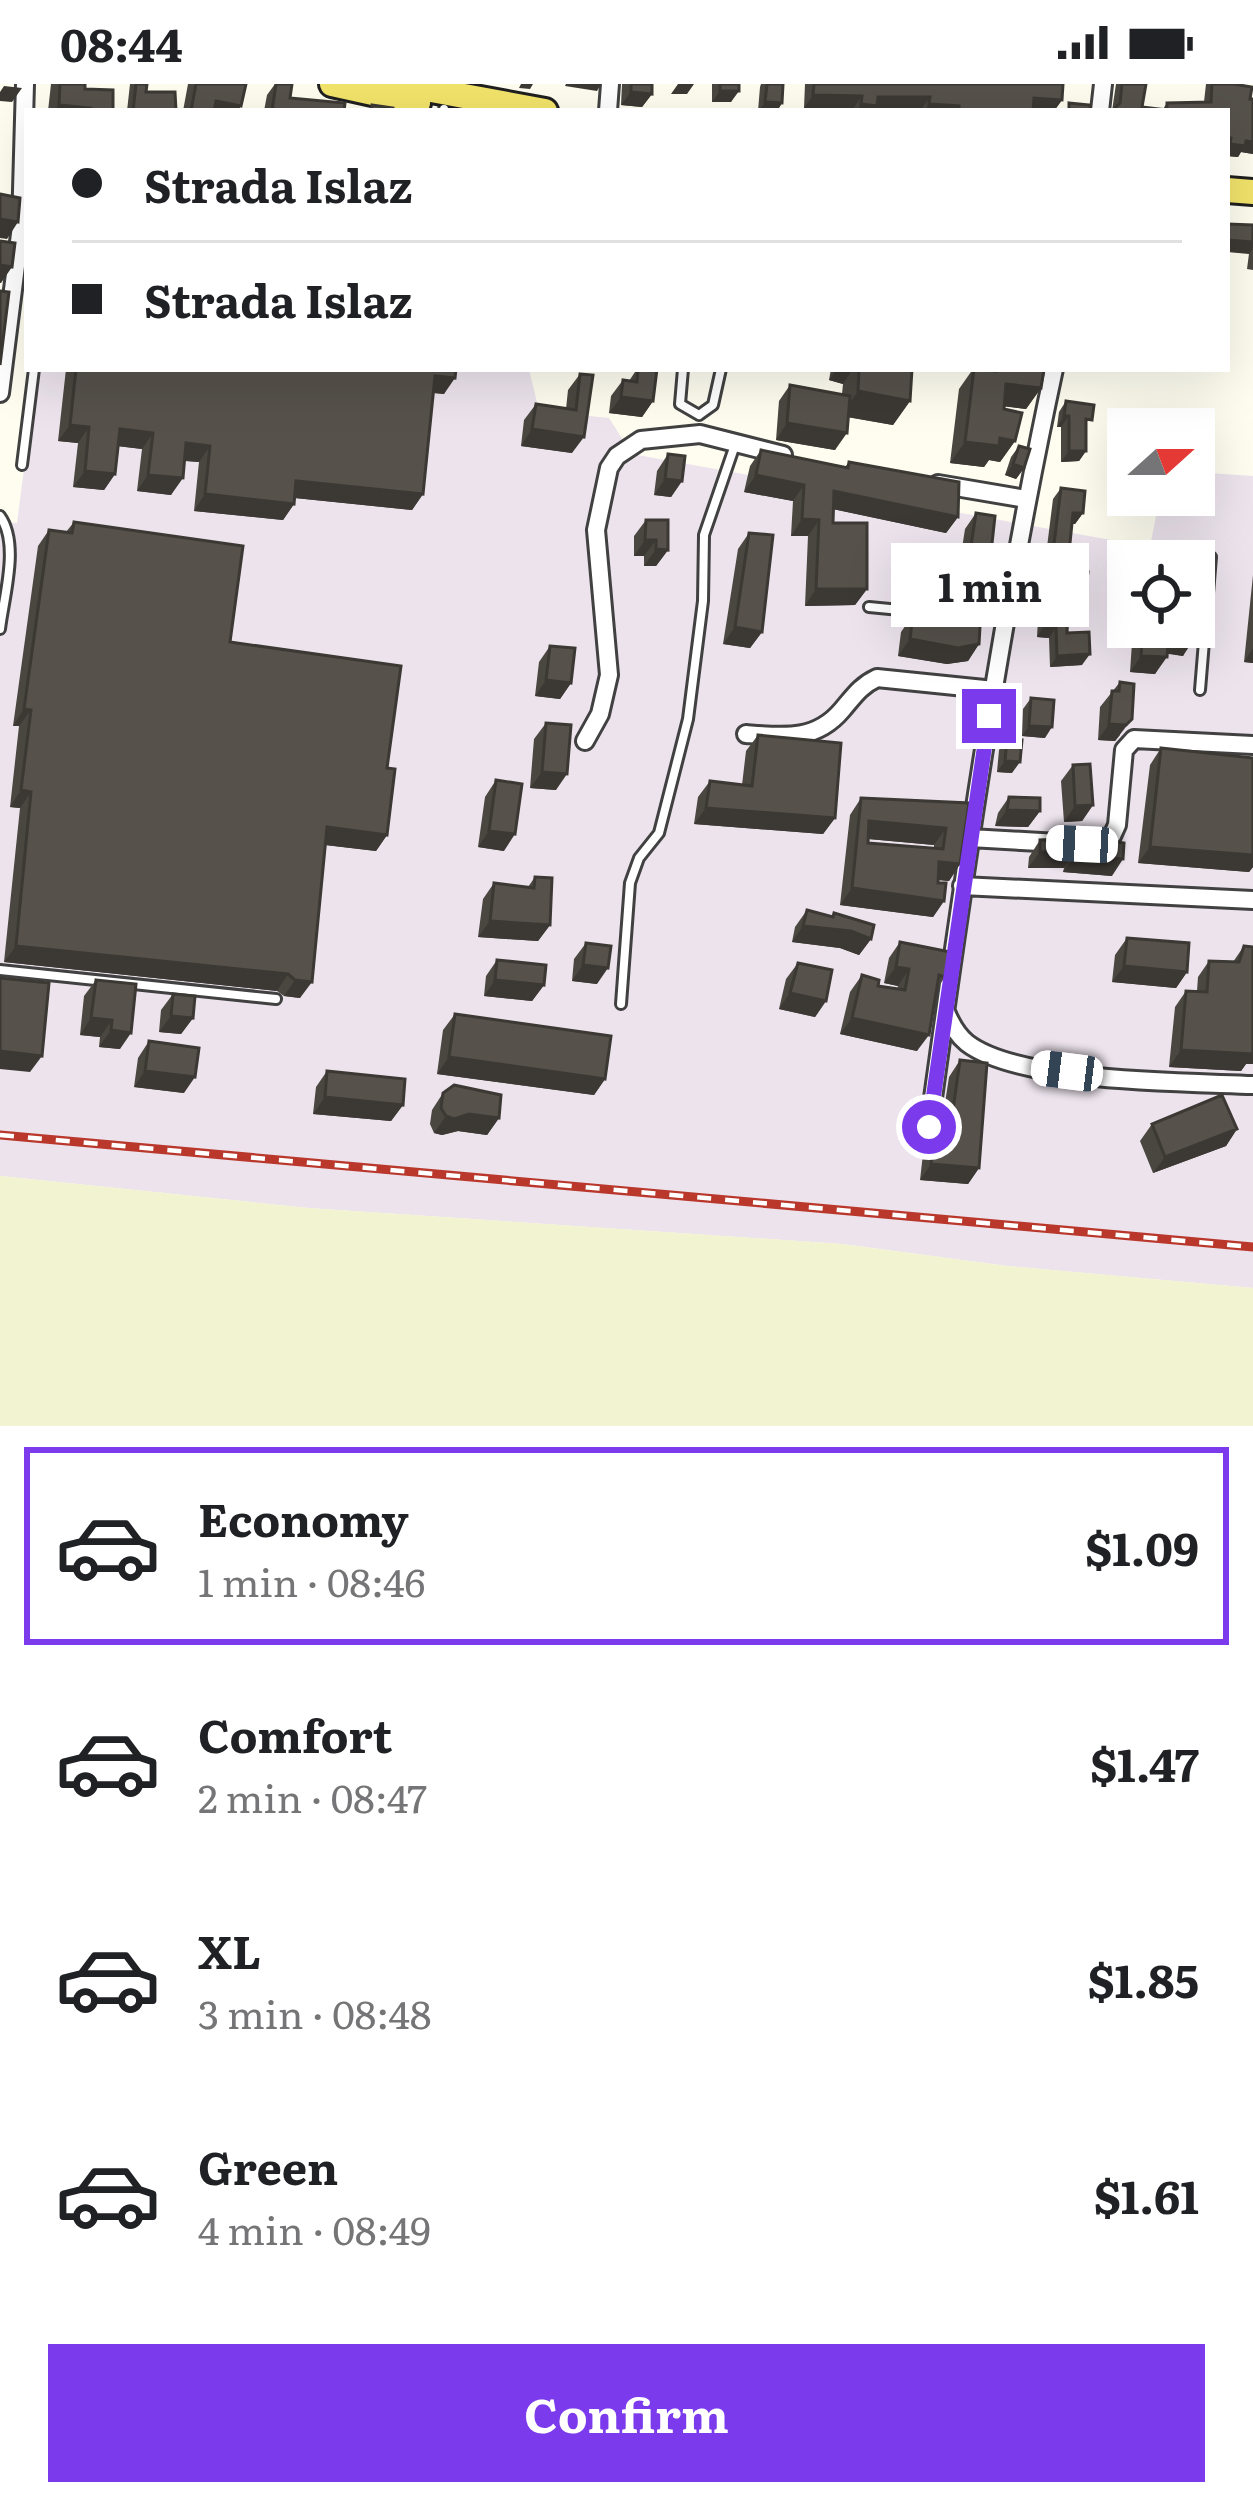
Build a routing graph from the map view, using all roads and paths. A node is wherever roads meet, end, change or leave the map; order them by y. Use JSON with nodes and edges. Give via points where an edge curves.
{"nodes":[{"id":1,"x":332,"y":84,"type":"edge"},
{"id":2,"x":399,"y":84,"type":"edge"},
{"id":3,"x":449,"y":107,"type":"edge"},
{"id":4,"x":24,"y":189,"type":"edge"},
{"id":5,"x":34,"y":372,"type":"edge"},
{"id":6,"x":683,"y":372,"type":"edge"},
{"id":7,"x":721,"y":372,"type":"edge"},
{"id":8,"x":1053,"y":372,"type":"edge"},
{"id":9,"x":0,"y":393,"type":"edge"},
{"id":10,"x":699,"y":415,"type":"junction"},
{"id":11,"x":700,"y":434,"type":"junction"},
{"id":12,"x":735,"y":446,"type":"junction"},
{"id":13,"x":797,"y":458,"type":"edge"},
{"id":14,"x":22,"y":465,"type":"dead end"},
{"id":15,"x":922,"y":482,"type":"edge"},
{"id":16,"x":1026,"y":499,"type":"junction"},
{"id":17,"x":0,"y":516,"type":"edge"},
{"id":18,"x":869,"y":607,"type":"dead end"},
{"id":19,"x":1006,"y":621,"type":"junction"},
{"id":20,"x":0,"y":629,"type":"edge"},
{"id":21,"x":1203,"y":648,"type":"edge"},
{"id":22,"x":994,"y":690,"type":"junction"},
{"id":23,"x":1200,"y":690,"type":"dead end"},
{"id":24,"x":746,"y":734,"type":"dead end"},
{"id":25,"x":585,"y":741,"type":"dead end"},
{"id":26,"x":1253,"y":745,"type":"edge"},
{"id":27,"x":970,"y":838,"type":"junction"},
{"id":28,"x":962,"y":886,"type":"junction"},
{"id":29,"x":1253,"y":900,"type":"edge"},
{"id":30,"x":0,"y":970,"type":"edge"},
{"id":31,"x":276,"y":999,"type":"dead end"},
{"id":32,"x":621,"y":1004,"type":"dead end"},
{"id":33,"x":945,"y":1010,"type":"junction"},
{"id":34,"x":1253,"y":1084,"type":"edge"},
{"id":35,"x":929,"y":1127,"type":"dead end"}],
"edges":[{"from":1,"to":3,"type":"main road"},
{"from":2,"to":3,"type":"main road"},
{"from":4,"to":9,"type":"street"},
{"from":5,"to":14,"type":"lane"},
{"from":6,"to":10,"type":"lane","via":[[680,404]]},
{"from":7,"to":10,"type":"lane","via":[[713,405]]},
{"from":8,"to":16,"type":"street"},
{"from":10,"to":11,"type":"lane"},
{"from":11,"to":12,"type":"street"},
{"from":11,"to":25,"type":"street","via":[[627,445],[609,469],[596,562],[609,674]]},
{"from":12,"to":13,"type":"street"},
{"from":12,"to":32,"type":"lane","via":[[704,535],[688,719],[659,832],[630,883]]},
{"from":15,"to":16,"type":"street"},
{"from":16,"to":19,"type":"street"},
{"from":17,"to":20,"type":"lane","via":[[10,543]]},
{"from":18,"to":19,"type":"lane"},
{"from":19,"to":22,"type":"street"},
{"from":21,"to":23,"type":"lane"},
{"from":22,"to":24,"type":"street","via":[[877,678],[809,735]]},
{"from":22,"to":27,"type":"street"},
{"from":26,"to":27,"type":"street","via":[[1135,739],[1124,750],[1117,825],[1098,842]]},
{"from":27,"to":28,"type":"street"},
{"from":28,"to":29,"type":"street"},
{"from":28,"to":33,"type":"street"},
{"from":30,"to":31,"type":"lane"},
{"from":33,"to":34,"type":"street","via":[[968,1044],[1013,1062]]},
{"from":33,"to":35,"type":"street"}]}
